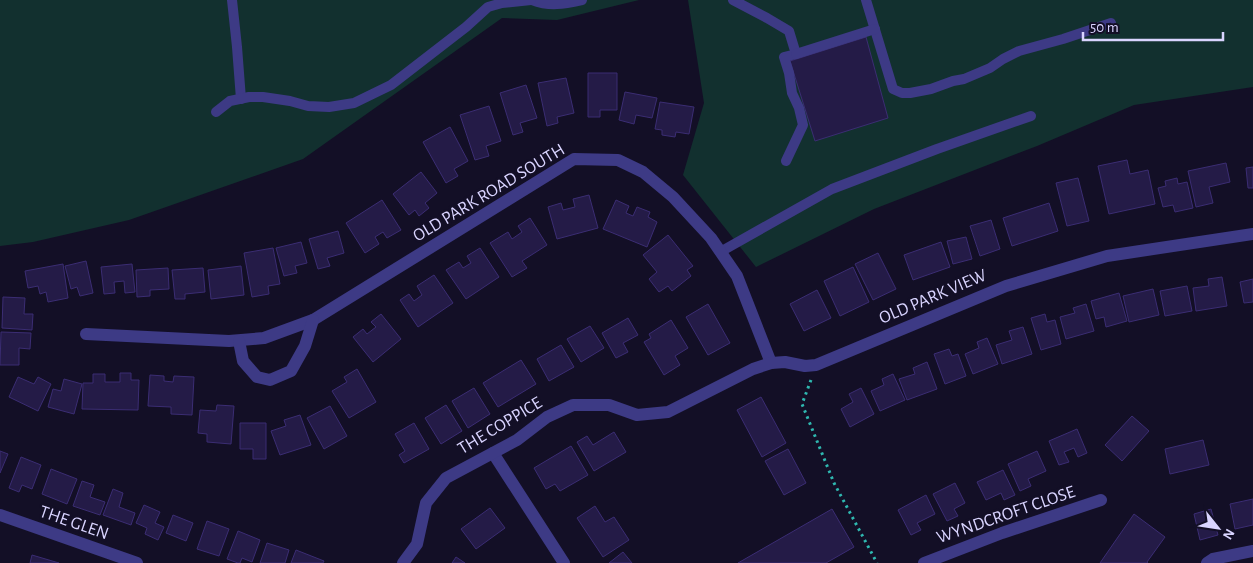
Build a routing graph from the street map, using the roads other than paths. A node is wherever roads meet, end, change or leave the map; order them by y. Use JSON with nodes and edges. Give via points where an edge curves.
{"nodes":[{"id":1,"x":232,"y":0,"type":"edge"},
{"id":2,"x":532,"y":0,"type":"edge"},
{"id":3,"x":582,"y":0,"type":"edge"},
{"id":4,"x":733,"y":0,"type":"edge"},
{"id":5,"x":866,"y":0,"type":"edge"},
{"id":6,"x":1112,"y":23,"type":"dead end"},
{"id":7,"x":875,"y":29,"type":"junction"},
{"id":8,"x":796,"y":54,"type":"junction"},
{"id":9,"x":241,"y":99,"type":"junction"},
{"id":10,"x":216,"y":112,"type":"dead end"},
{"id":11,"x":1032,"y":116,"type":"dead end"},
{"id":12,"x":786,"y":162,"type":"dead end"},
{"id":13,"x":1253,"y":234,"type":"edge"},
{"id":14,"x":720,"y":252,"type":"junction"},
{"id":15,"x":313,"y":320,"type":"junction"},
{"id":16,"x":86,"y":334,"type":"dead end"},
{"id":17,"x":239,"y":341,"type":"junction"},
{"id":18,"x":771,"y":364,"type":"junction"},
{"id":19,"x":637,"y":415,"type":"joint"},
{"id":20,"x":493,"y":453,"type":"junction"},
{"id":21,"x":1101,"y":500,"type":"dead end"},
{"id":22,"x":0,"y":515,"type":"edge"},
{"id":23,"x":1253,"y":551,"type":"edge"},
{"id":24,"x":1232,"y":559,"type":"edge"},
{"id":25,"x":137,"y":563,"type":"edge"},
{"id":26,"x":403,"y":563,"type":"edge"},
{"id":27,"x":564,"y":563,"type":"edge"},
{"id":28,"x":924,"y":563,"type":"edge"},
{"id":29,"x":1207,"y":563,"type":"edge"}],
"edges":[{"from":1,"to":9,"type":"lane"},
{"from":2,"to":3,"type":"lane","via":[[542,4]]},
{"from":2,"to":9,"type":"lane","via":[[488,7],[391,85],[354,103],[330,107],[263,97]]},
{"from":4,"to":8,"type":"lane","via":[[789,31]]},
{"from":5,"to":7,"type":"lane"},
{"from":6,"to":7,"type":"lane","via":[[1019,51],[964,79],[902,93],[893,89]]},
{"from":7,"to":8,"type":"lane"},
{"from":8,"to":12,"type":"lane","via":[[784,58],[803,125]]},
{"from":9,"to":10,"type":"lane","via":[[230,101]]},
{"from":11,"to":14,"type":"lane","via":[[832,190]]},
{"from":13,"to":18,"type":"street","name":"OLD PARK VIEW","via":[[1108,256],[1006,286],[816,365]]},
{"from":14,"to":15,"type":"street","name":"OLD PARK ROAD SOUTH","via":[[673,198],[643,172],[618,160],[574,159]]},
{"from":14,"to":18,"type":"street","name":"OLD PARK ROAD SOUTH","via":[[737,276]]},
{"from":15,"to":17,"type":"street","name":"OLD PARK ROAD SOUTH","via":[[264,338]]},
{"from":15,"to":17,"type":"street","via":[[305,346],[291,371],[270,380],[257,377],[243,361]]},
{"from":16,"to":17,"type":"street","name":"OLD PARK ROAD SOUTH"},
{"from":18,"to":19,"type":"street","name":"OLD PARK VIEW","via":[[753,368],[668,412]]},
{"from":19,"to":20,"type":"street","name":"THE COPPICE","via":[[609,405],[572,405],[546,417],[518,440]]},
{"from":20,"to":26,"type":"street","name":"THE COPPICE","via":[[446,478],[426,503],[417,544]]},
{"from":20,"to":27,"type":"street"},
{"from":21,"to":28,"type":"street","name":"WYNDCROFT CLOSE"},
{"from":22,"to":25,"type":"street","name":"THE GLEN"},
{"from":23,"to":24,"type":"street"},
{"from":24,"to":29,"type":"street","via":[[1213,559]]}]}
